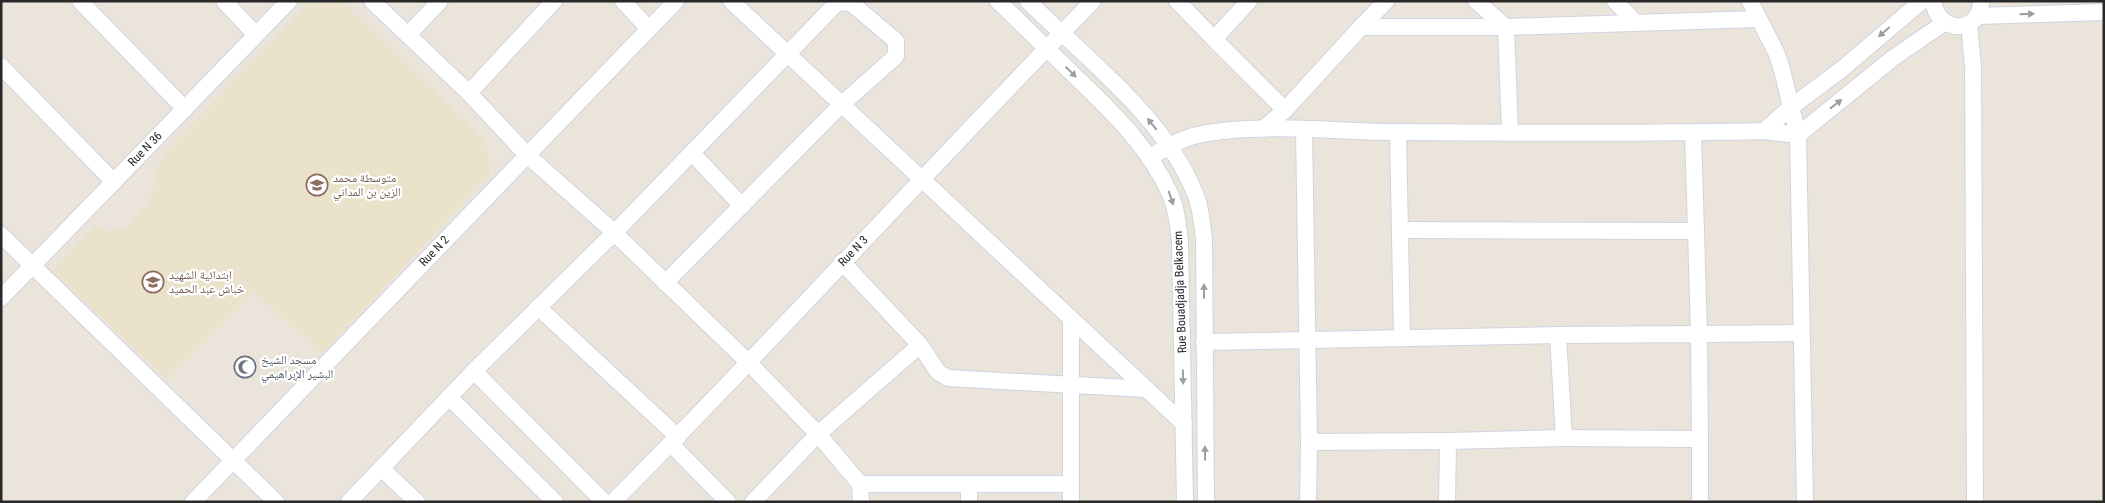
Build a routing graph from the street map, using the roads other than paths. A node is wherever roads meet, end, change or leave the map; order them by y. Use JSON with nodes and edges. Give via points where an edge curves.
{"nodes":[{"id":1,"x":80,"y":1,"type":"edge"},
{"id":2,"x":224,"y":1,"type":"edge"},
{"id":3,"x":289,"y":1,"type":"edge"},
{"id":4,"x":372,"y":1,"type":"edge"},
{"id":5,"x":440,"y":1,"type":"edge"},
{"id":6,"x":554,"y":1,"type":"edge"},
{"id":7,"x":623,"y":1,"type":"edge"},
{"id":8,"x":676,"y":1,"type":"edge"},
{"id":9,"x":731,"y":1,"type":"edge"},
{"id":10,"x":998,"y":1,"type":"edge"},
{"id":11,"x":1028,"y":1,"type":"edge"},
{"id":12,"x":1093,"y":1,"type":"edge"},
{"id":13,"x":1177,"y":1,"type":"edge"},
{"id":14,"x":1249,"y":1,"type":"edge"},
{"id":15,"x":1386,"y":1,"type":"edge"},
{"id":16,"x":1476,"y":1,"type":"edge"},
{"id":17,"x":1614,"y":1,"type":"edge"},
{"id":18,"x":1750,"y":1,"type":"edge"},
{"id":19,"x":1922,"y":1,"type":"edge"},
{"id":20,"x":1933,"y":1,"type":"edge"},
{"id":21,"x":2104,"y":12,"type":"edge"},
{"id":22,"x":1976,"y":14,"type":"edge"},
{"id":23,"x":1758,"y":19,"type":"junction"},
{"id":24,"x":1636,"y":23,"type":"junction"},
{"id":25,"x":1944,"y":23,"type":"junction"},
{"id":26,"x":1360,"y":27,"type":"junction"},
{"id":27,"x":1506,"y":27,"type":"junction"},
{"id":28,"x":649,"y":29,"type":"junction"},
{"id":29,"x":1061,"y":34,"type":"junction"},
{"id":30,"x":256,"y":35,"type":"junction"},
{"id":31,"x":408,"y":35,"type":"junction"},
{"id":32,"x":1214,"y":39,"type":"junction"},
{"id":33,"x":1047,"y":48,"type":"junction"},
{"id":34,"x":788,"y":54,"type":"junction"},
{"id":35,"x":1,"y":66,"type":"edge"},
{"id":36,"x":469,"y":93,"type":"junction"},
{"id":37,"x":841,"y":105,"type":"junction"},
{"id":38,"x":1791,"y":107,"type":"junction"},
{"id":39,"x":185,"y":108,"type":"junction"},
{"id":40,"x":1285,"y":110,"type":"junction"},
{"id":41,"x":1263,"y":129,"type":"junction"},
{"id":42,"x":1304,"y":130,"type":"junction"},
{"id":43,"x":1764,"y":131,"type":"junction"},
{"id":44,"x":1398,"y":132,"type":"junction"},
{"id":45,"x":1692,"y":132,"type":"junction"},
{"id":46,"x":1510,"y":133,"type":"junction"},
{"id":47,"x":1798,"y":135,"type":"junction"},
{"id":48,"x":1168,"y":145,"type":"junction"},
{"id":49,"x":692,"y":153,"type":"junction"},
{"id":50,"x":527,"y":156,"type":"junction"},
{"id":51,"x":1149,"y":158,"type":"junction"},
{"id":52,"x":922,"y":180,"type":"junction"},
{"id":53,"x":114,"y":182,"type":"junction"},
{"id":54,"x":742,"y":206,"type":"junction"},
{"id":55,"x":1401,"y":230,"type":"junction"},
{"id":56,"x":1696,"y":231,"type":"junction"},
{"id":57,"x":614,"y":233,"type":"junction"},
{"id":58,"x":1,"y":234,"type":"edge"},
{"id":59,"x":842,"y":262,"type":"junction"},
{"id":60,"x":34,"y":264,"type":"junction"},
{"id":61,"x":665,"y":284,"type":"junction"},
{"id":62,"x":1,"y":298,"type":"edge"},
{"id":63,"x":538,"y":307,"type":"junction"},
{"id":64,"x":1071,"y":320,"type":"junction"},
{"id":65,"x":1801,"y":332,"type":"junction"},
{"id":66,"x":1699,"y":334,"type":"junction"},
{"id":67,"x":1558,"y":335,"type":"junction"},
{"id":68,"x":1402,"y":337,"type":"junction"},
{"id":69,"x":1308,"y":340,"type":"junction"},
{"id":70,"x":1204,"y":342,"type":"junction"},
{"id":71,"x":920,"y":345,"type":"junction"},
{"id":72,"x":748,"y":362,"type":"junction"},
{"id":73,"x":474,"y":372,"type":"junction"},
{"id":74,"x":1070,"y":385,"type":"junction"},
{"id":75,"x":1146,"y":389,"type":"junction"},
{"id":76,"x":449,"y":397,"type":"junction"},
{"id":77,"x":1184,"y":424,"type":"junction"},
{"id":78,"x":818,"y":434,"type":"junction"},
{"id":79,"x":1564,"y":438,"type":"junction"},
{"id":80,"x":1700,"y":439,"type":"junction"},
{"id":81,"x":674,"y":440,"type":"junction"},
{"id":82,"x":1448,"y":441,"type":"junction"},
{"id":83,"x":1309,"y":442,"type":"junction"},
{"id":84,"x":234,"y":459,"type":"junction"},
{"id":85,"x":381,"y":468,"type":"junction"},
{"id":86,"x":860,"y":484,"type":"junction"},
{"id":87,"x":969,"y":484,"type":"junction"},
{"id":88,"x":1071,"y":484,"type":"junction"},
{"id":89,"x":193,"y":502,"type":"edge"},
{"id":90,"x":276,"y":502,"type":"edge"},
{"id":91,"x":349,"y":502,"type":"edge"},
{"id":92,"x":417,"y":502,"type":"edge"},
{"id":93,"x":555,"y":502,"type":"edge"},
{"id":94,"x":604,"y":502,"type":"edge"},
{"id":95,"x":613,"y":502,"type":"edge"},
{"id":96,"x":728,"y":502,"type":"edge"},
{"id":97,"x":753,"y":502,"type":"edge"},
{"id":98,"x":861,"y":502,"type":"edge"},
{"id":99,"x":969,"y":502,"type":"edge"},
{"id":100,"x":1071,"y":502,"type":"edge"},
{"id":101,"x":1185,"y":502,"type":"edge"},
{"id":102,"x":1206,"y":502,"type":"edge"},
{"id":103,"x":1308,"y":502,"type":"edge"},
{"id":104,"x":1447,"y":502,"type":"edge"},
{"id":105,"x":1700,"y":502,"type":"edge"},
{"id":106,"x":1805,"y":502,"type":"edge"},
{"id":107,"x":1975,"y":502,"type":"edge"}],
"edges":[{"from":1,"to":39,"type":"street"},
{"from":2,"to":30,"type":"street"},
{"from":3,"to":30,"type":"street","name":"Rue N 36"},
{"from":4,"to":31,"type":"street"},
{"from":5,"to":31,"type":"street"},
{"from":6,"to":36,"type":"street"},
{"from":7,"to":28,"type":"street"},
{"from":8,"to":28,"type":"street","name":"Rue N 2"},
{"from":9,"to":34,"type":"street"},
{"from":10,"to":33,"type":"street","name":"Rue Bouadjadja Belkacem"},
{"from":11,"to":29,"type":"street","name":"Rue Bouadjadja Belkacem"},
{"from":12,"to":29,"type":"street","name":"Rue N 3"},
{"from":13,"to":32,"type":"street"},
{"from":14,"to":32,"type":"street"},
{"from":15,"to":26,"type":"street"},
{"from":16,"to":27,"type":"street"},
{"from":17,"to":24,"type":"street"},
{"from":18,"to":23,"type":"street"},
{"from":19,"to":38,"type":"street","one_way":true,"via":[[1842,69]]},
{"from":20,"to":25,"type":"street","via":[[1936,14]]},
{"from":22,"to":21,"type":"street","one_way":true},
{"from":22,"to":25,"type":"street","via":[[1956,27]]},
{"from":22,"to":107,"type":"street","via":[[1973,67]]},
{"from":23,"to":24,"type":"street"},
{"from":23,"to":38,"type":"street","via":[[1776,52]]},
{"from":24,"to":27,"type":"street"},
{"from":47,"to":25,"type":"street","one_way":true,"via":[[1893,58]]},
{"from":26,"to":27,"type":"street"},
{"from":26,"to":40,"type":"street"},
{"from":27,"to":46,"type":"street"},
{"from":28,"to":50,"type":"street","name":"Rue N 2"},
{"from":29,"to":33,"type":"street","name":"Rue N 3"},
{"from":48,"to":29,"type":"street","name":"Rue Bouadjadja Belkacem","one_way":true,"via":[[1131,101]]},
{"from":30,"to":39,"type":"street","name":"Rue N 36"},
{"from":31,"to":36,"type":"street"},
{"from":32,"to":40,"type":"street"},
{"from":33,"to":51,"type":"street","name":"Rue Bouadjadja Belkacem","one_way":true,"via":[[1113,113]]},
{"from":33,"to":52,"type":"street","name":"Rue N 3"},
{"from":34,"to":37,"type":"street"},
{"from":34,"to":37,"type":"street","via":[[836,4],[843,2],[851,3],[896,41],[896,56]]},
{"from":34,"to":49,"type":"street"},
{"from":35,"to":53,"type":"street"},
{"from":36,"to":50,"type":"street"},
{"from":37,"to":52,"type":"street"},
{"from":37,"to":54,"type":"street"},
{"from":38,"to":43,"type":"street"},
{"from":38,"to":47,"type":"street"},
{"from":39,"to":53,"type":"street","name":"Rue N 36"},
{"from":40,"to":41,"type":"street"},
{"from":41,"to":42,"type":"street"},
{"from":41,"to":48,"type":"street","via":[[1208,133]]},
{"from":42,"to":44,"type":"street"},
{"from":42,"to":69,"type":"street"},
{"from":43,"to":45,"type":"street"},
{"from":43,"to":47,"type":"street"},
{"from":44,"to":46,"type":"street"},
{"from":44,"to":55,"type":"street"},
{"from":45,"to":46,"type":"street"},
{"from":45,"to":56,"type":"street"},
{"from":47,"to":65,"type":"street"},
{"from":48,"to":51,"type":"street"},
{"from":70,"to":48,"type":"street","name":"Rue Bouadjadja Belkacem","one_way":true,"via":[[1204,240],[1200,214],[1195,191]]},
{"from":49,"to":54,"type":"street"},
{"from":49,"to":57,"type":"street"},
{"from":50,"to":57,"type":"street"},
{"from":50,"to":84,"type":"street","name":"Rue N 2"},
{"from":51,"to":77,"type":"street","name":"Rue Bouadjadja Belkacem","one_way":true,"via":[[1171,196],[1180,242]]},
{"from":52,"to":59,"type":"street","name":"Rue N 3"},
{"from":52,"to":64,"type":"street"},
{"from":53,"to":60,"type":"street","name":"Rue N 36"},
{"from":54,"to":61,"type":"street"},
{"from":55,"to":56,"type":"street"},
{"from":55,"to":68,"type":"street"},
{"from":56,"to":66,"type":"street"},
{"from":57,"to":61,"type":"street"},
{"from":57,"to":63,"type":"street"},
{"from":58,"to":60,"type":"street"},
{"from":59,"to":71,"type":"street"},
{"from":59,"to":72,"type":"street","name":"Rue N 3"},
{"from":60,"to":62,"type":"street","name":"Rue N 36"},
{"from":60,"to":84,"type":"street"},
{"from":61,"to":72,"type":"street"},
{"from":63,"to":73,"type":"street"},
{"from":63,"to":81,"type":"street"},
{"from":64,"to":74,"type":"street"},
{"from":64,"to":75,"type":"street"},
{"from":65,"to":66,"type":"street"},
{"from":65,"to":106,"type":"street"},
{"from":66,"to":67,"type":"street"},
{"from":66,"to":80,"type":"street"},
{"from":67,"to":68,"type":"street"},
{"from":67,"to":79,"type":"street"},
{"from":68,"to":69,"type":"street"},
{"from":69,"to":70,"type":"street"},
{"from":69,"to":83,"type":"street"},
{"from":102,"to":70,"type":"street","name":"Rue Bouadjadja Belkacem","one_way":true},
{"from":71,"to":74,"type":"street","via":[[938,372],[948,378]]},
{"from":71,"to":78,"type":"street"},
{"from":72,"to":78,"type":"street"},
{"from":72,"to":81,"type":"street","name":"Rue N 3"},
{"from":73,"to":76,"type":"street"},
{"from":73,"to":94,"type":"street"},
{"from":74,"to":75,"type":"street"},
{"from":74,"to":88,"type":"street"},
{"from":75,"to":77,"type":"street"},
{"from":76,"to":85,"type":"street"},
{"from":76,"to":93,"type":"street"},
{"from":77,"to":101,"type":"street","name":"Rue Bouadjadja Belkacem"},
{"from":78,"to":86,"type":"street"},
{"from":78,"to":97,"type":"street"},
{"from":79,"to":80,"type":"street"},
{"from":79,"to":82,"type":"street"},
{"from":80,"to":105,"type":"street"},
{"from":81,"to":95,"type":"street","name":"Rue N 3"},
{"from":81,"to":96,"type":"street"},
{"from":82,"to":83,"type":"street"},
{"from":82,"to":104,"type":"street"},
{"from":83,"to":103,"type":"street"},
{"from":84,"to":89,"type":"street","name":"Rue N 2"},
{"from":84,"to":90,"type":"street"},
{"from":85,"to":91,"type":"street"},
{"from":85,"to":92,"type":"street"},
{"from":86,"to":87,"type":"street"},
{"from":86,"to":98,"type":"street"},
{"from":87,"to":88,"type":"street"},
{"from":87,"to":99,"type":"street"},
{"from":88,"to":100,"type":"street"}]}
